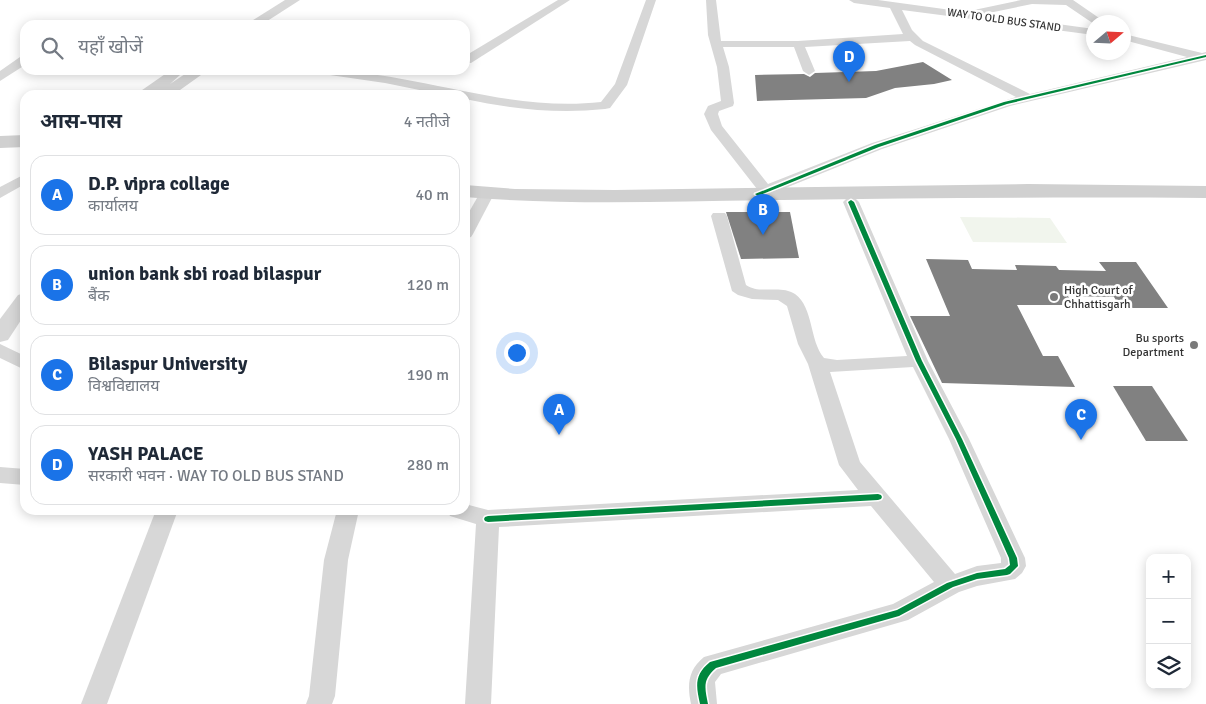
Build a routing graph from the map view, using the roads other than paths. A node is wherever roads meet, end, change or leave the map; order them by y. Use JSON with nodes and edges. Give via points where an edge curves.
{"nodes":[{"id":1,"x":565,"y":0,"type":"edge"},
{"id":2,"x":651,"y":0,"type":"edge"},
{"id":3,"x":711,"y":0,"type":"edge"},
{"id":4,"x":854,"y":0,"type":"edge"},
{"id":5,"x":1067,"y":1,"type":"edge"},
{"id":6,"x":299,"y":2,"type":"edge"},
{"id":7,"x":921,"y":4,"type":"edge"},
{"id":8,"x":894,"y":5,"type":"junction"},
{"id":9,"x":966,"y":14,"type":"junction"},
{"id":10,"x":1088,"y":15,"type":"edge"},
{"id":11,"x":262,"y":20,"type":"edge"},
{"id":12,"x":276,"y":20,"type":"edge"},
{"id":13,"x":1086,"y":31,"type":"edge"},
{"id":14,"x":913,"y":38,"type":"junction"},
{"id":15,"x":1131,"y":38,"type":"edge"},
{"id":16,"x":716,"y":44,"type":"junction"},
{"id":17,"x":798,"y":44,"type":"junction"},
{"id":18,"x":1205,"y":57,"type":"edge"},
{"id":19,"x":470,"y":58,"type":"edge"},
{"id":20,"x":20,"y":63,"type":"edge"},
{"id":21,"x":809,"y":71,"type":"dead end"},
{"id":22,"x":173,"y":75,"type":"edge"},
{"id":23,"x":193,"y":75,"type":"edge"},
{"id":24,"x":357,"y":75,"type":"edge"},
{"id":25,"x":0,"y":77,"type":"edge"},
{"id":26,"x":150,"y":90,"type":"edge"},
{"id":27,"x":171,"y":90,"type":"edge"},
{"id":28,"x":439,"y":90,"type":"edge"},
{"id":29,"x":470,"y":96,"type":"edge"},
{"id":30,"x":1029,"y":98,"type":"junction"},
{"id":31,"x":20,"y":141,"type":"edge"},
{"id":32,"x":0,"y":142,"type":"edge"},
{"id":33,"x":0,"y":153,"type":"edge"},
{"id":34,"x":20,"y":153,"type":"edge"},
{"id":35,"x":20,"y":181,"type":"edge"},
{"id":36,"x":0,"y":192,"type":"edge"},
{"id":37,"x":761,"y":192,"type":"junction"},
{"id":38,"x":1206,"y":192,"type":"edge"},
{"id":39,"x":475,"y":197,"type":"edge"},
{"id":40,"x":1206,"y":201,"type":"edge"},
{"id":41,"x":851,"y":202,"type":"junction"},
{"id":42,"x":470,"y":216,"type":"edge"},
{"id":43,"x":719,"y":216,"type":"dead end"},
{"id":44,"x":20,"y":306,"type":"edge"},
{"id":45,"x":2,"y":330,"type":"edge"},
{"id":46,"x":0,"y":350,"type":"edge"},
{"id":47,"x":20,"y":361,"type":"edge"},
{"id":48,"x":919,"y":361,"type":"junction"},
{"id":49,"x":817,"y":362,"type":"junction"},
{"id":50,"x":0,"y":475,"type":"edge"},
{"id":51,"x":20,"y":477,"type":"edge"},
{"id":52,"x":878,"y":497,"type":"junction"},
{"id":53,"x":470,"y":514,"type":"edge"},
{"id":54,"x":165,"y":515,"type":"edge"},
{"id":55,"x":347,"y":515,"type":"edge"},
{"id":56,"x":488,"y":519,"type":"junction"},
{"id":57,"x":950,"y":585,"type":"junction"},
{"id":58,"x":94,"y":704,"type":"edge"},
{"id":59,"x":319,"y":704,"type":"edge"},
{"id":60,"x":478,"y":704,"type":"edge"},
{"id":61,"x":704,"y":704,"type":"edge"}],
"edges":[{"from":1,"to":19,"type":"street"},
{"from":2,"to":29,"type":"street","via":[[621,85],[605,104],[568,108]]},
{"from":3,"to":16,"type":"street"},
{"from":4,"to":8,"type":"street","name":"WAY TO OLD BUS STAND"},
{"from":5,"to":9,"type":"street","via":[[1032,1]]},
{"from":5,"to":10,"type":"street"},
{"from":6,"to":11,"type":"street"},
{"from":6,"to":12,"type":"street"},
{"from":7,"to":8,"type":"street","name":"WAY TO OLD BUS STAND"},
{"from":7,"to":9,"type":"street","name":"WAY TO OLD BUS STAND"},
{"from":8,"to":14,"type":"street"},
{"from":9,"to":13,"type":"street","name":"WAY TO OLD BUS STAND"},
{"from":14,"to":17,"type":"street"},
{"from":14,"to":30,"type":"street"},
{"from":15,"to":18,"type":"street"},
{"from":16,"to":17,"type":"street"},
{"from":16,"to":37,"type":"street","via":[[728,103],[713,109],[711,114],[716,127]]},
{"from":17,"to":21,"type":"street"},
{"from":18,"to":30,"type":"street"},
{"from":20,"to":25,"type":"street"},
{"from":22,"to":26,"type":"street"},
{"from":23,"to":27,"type":"street"},
{"from":24,"to":28,"type":"street"},
{"from":30,"to":37,"type":"street","via":[[877,146]]},
{"from":31,"to":32,"type":"main road"},
{"from":33,"to":34,"type":"main road"},
{"from":35,"to":36,"type":"street"},
{"from":37,"to":38,"type":"main road"},
{"from":37,"to":39,"type":"main road"},
{"from":39,"to":41,"type":"main road","via":[[532,205]]},
{"from":39,"to":42,"type":"street"},
{"from":40,"to":41,"type":"main road"},
{"from":41,"to":48,"type":"street"},
{"from":43,"to":49,"type":"street","via":[[738,287],[746,293],[779,294],[792,298]]},
{"from":44,"to":45,"type":"street"},
{"from":46,"to":47,"type":"street"},
{"from":48,"to":49,"type":"street","via":[[837,366]]},
{"from":48,"to":57,"type":"street","via":[[959,439],[1013,558],[1014,566],[1008,572],[977,576]]},
{"from":49,"to":52,"type":"street","via":[[850,465]]},
{"from":50,"to":51,"type":"street"},
{"from":52,"to":56,"type":"street"},
{"from":52,"to":57,"type":"street"},
{"from":53,"to":56,"type":"street"},
{"from":54,"to":58,"type":"street"},
{"from":55,"to":59,"type":"street","via":[[336,560]]},
{"from":56,"to":60,"type":"street"},
{"from":57,"to":61,"type":"street","via":[[899,613],[713,665],[704,671],[700,680]]}]}
